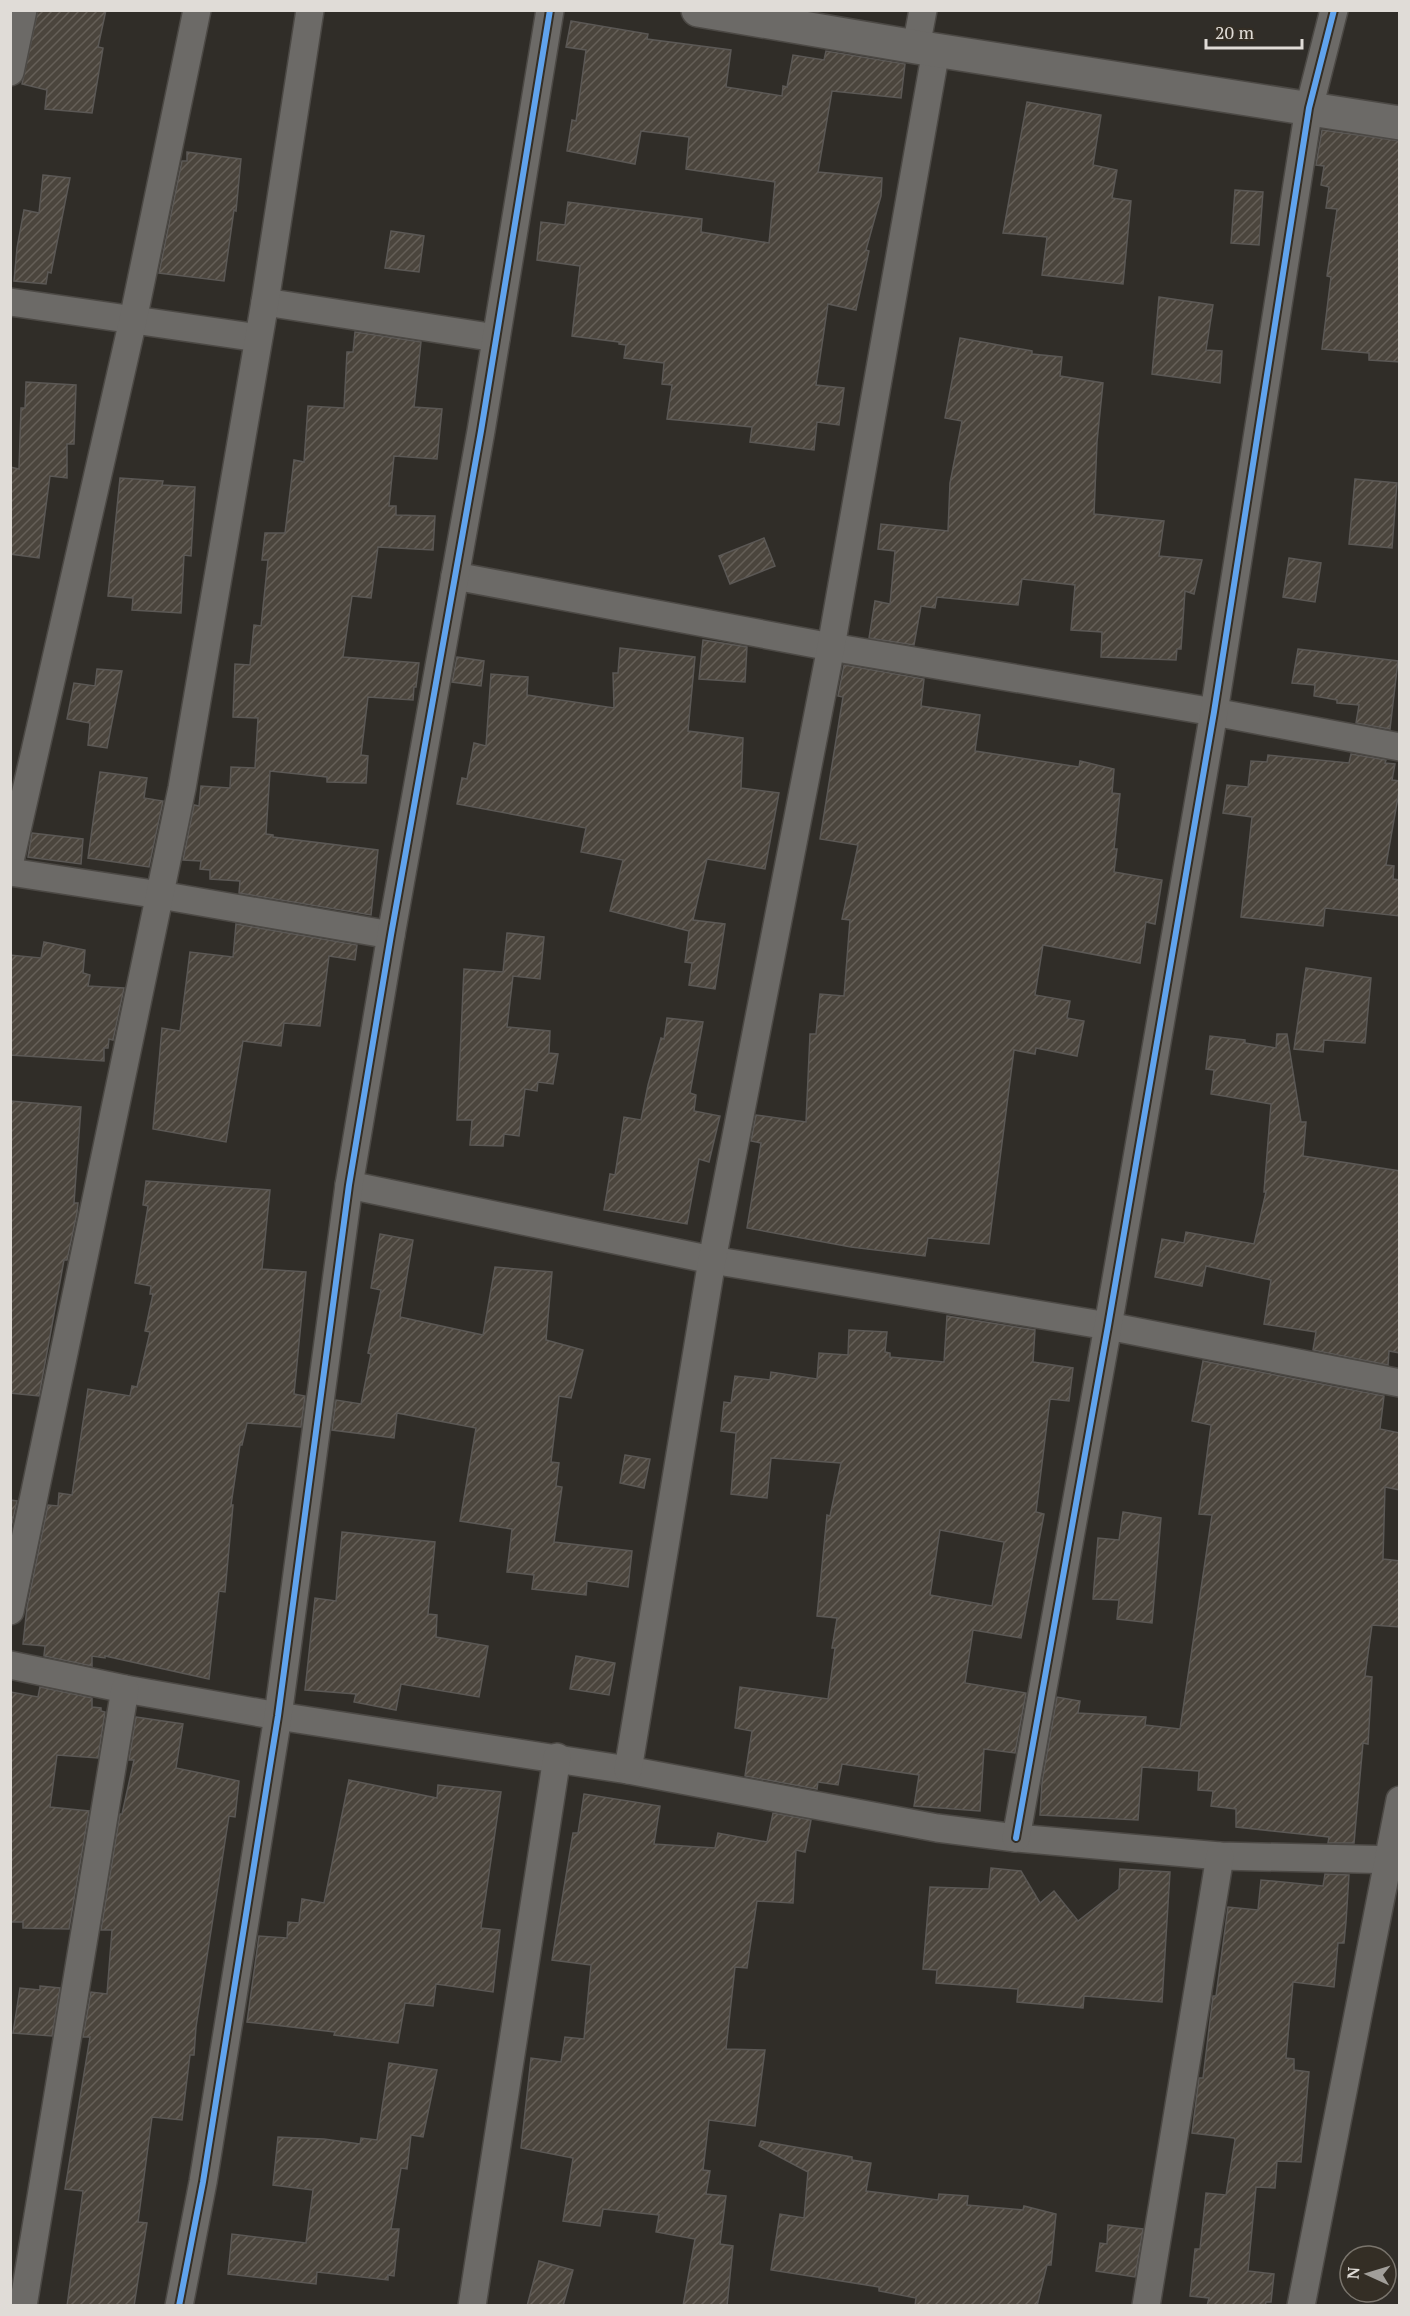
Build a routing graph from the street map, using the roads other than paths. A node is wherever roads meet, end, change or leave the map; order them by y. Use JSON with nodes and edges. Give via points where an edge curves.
{"nodes":[{"id":1,"x":23,"y":10,"type":"edge"},
{"id":2,"x":196,"y":10,"type":"edge"},
{"id":3,"x":310,"y":10,"type":"edge"},
{"id":4,"x":550,"y":10,"type":"edge"},
{"id":5,"x":698,"y":10,"type":"edge"},
{"id":6,"x":923,"y":10,"type":"edge"},
{"id":7,"x":1334,"y":10,"type":"edge"},
{"id":8,"x":926,"y":49,"type":"junction"},
{"id":9,"x":10,"y":72,"type":"edge"},
{"id":10,"x":1309,"y":108,"type":"junction"},
{"id":11,"x":1400,"y":123,"type":"edge"},
{"id":12,"x":10,"y":302,"type":"edge"},
{"id":13,"x":265,"y":302,"type":"junction"},
{"id":14,"x":134,"y":320,"type":"junction"},
{"id":15,"x":258,"y":338,"type":"junction"},
{"id":16,"x":496,"y":338,"type":"junction"},
{"id":17,"x":455,"y":576,"type":"junction"},
{"id":18,"x":831,"y":647,"type":"junction"},
{"id":19,"x":1214,"y":712,"type":"junction"},
{"id":20,"x":1400,"y":747,"type":"edge"},
{"id":21,"x":10,"y":861,"type":"edge"},
{"id":22,"x":10,"y":872,"type":"edge"},
{"id":23,"x":160,"y":895,"type":"junction"},
{"id":24,"x":391,"y":935,"type":"junction"},
{"id":25,"x":349,"y":1185,"type":"junction"},
{"id":26,"x":712,"y":1260,"type":"junction"},
{"id":27,"x":1108,"y":1326,"type":"junction"},
{"id":28,"x":1400,"y":1383,"type":"edge"},
{"id":29,"x":10,"y":1611,"type":"edge"},
{"id":30,"x":10,"y":1665,"type":"edge"},
{"id":31,"x":125,"y":1689,"type":"junction"},
{"id":32,"x":278,"y":1716,"type":"junction"},
{"id":33,"x":557,"y":1757,"type":"junction"},
{"id":34,"x":628,"y":1770,"type":"junction"},
{"id":35,"x":1400,"y":1800,"type":"edge"},
{"id":36,"x":1016,"y":1838,"type":"junction"},
{"id":37,"x":1220,"y":1856,"type":"junction"},
{"id":38,"x":1394,"y":1860,"type":"edge"},
{"id":39,"x":23,"y":2306,"type":"edge"},
{"id":40,"x":179,"y":2306,"type":"edge"},
{"id":41,"x":472,"y":2306,"type":"edge"},
{"id":42,"x":1146,"y":2306,"type":"edge"},
{"id":43,"x":1301,"y":2306,"type":"edge"}],
"edges":[{"from":1,"to":9,"type":"street"},
{"from":2,"to":14,"type":"street"},
{"from":3,"to":13,"type":"street"},
{"from":4,"to":16,"type":"street"},
{"from":5,"to":8,"type":"street"},
{"from":6,"to":8,"type":"street"},
{"from":7,"to":10,"type":"street"},
{"from":8,"to":10,"type":"street"},
{"from":8,"to":18,"type":"street"},
{"from":10,"to":11,"type":"street"},
{"from":10,"to":19,"type":"street"},
{"from":12,"to":14,"type":"street"},
{"from":13,"to":15,"type":"street"},
{"from":13,"to":16,"type":"street"},
{"from":14,"to":15,"type":"street"},
{"from":14,"to":21,"type":"street"},
{"from":15,"to":23,"type":"street","via":[[182,788]]},
{"from":16,"to":17,"type":"street"},
{"from":17,"to":18,"type":"street"},
{"from":17,"to":24,"type":"street"},
{"from":18,"to":19,"type":"street"},
{"from":18,"to":26,"type":"street"},
{"from":19,"to":20,"type":"street"},
{"from":19,"to":27,"type":"street"},
{"from":22,"to":23,"type":"street"},
{"from":23,"to":24,"type":"street"},
{"from":23,"to":29,"type":"street"},
{"from":24,"to":25,"type":"street"},
{"from":25,"to":26,"type":"street"},
{"from":25,"to":32,"type":"street"},
{"from":26,"to":27,"type":"street"},
{"from":26,"to":34,"type":"street"},
{"from":27,"to":28,"type":"street"},
{"from":27,"to":36,"type":"street"},
{"from":30,"to":31,"type":"street"},
{"from":31,"to":32,"type":"street"},
{"from":31,"to":39,"type":"street"},
{"from":32,"to":33,"type":"street"},
{"from":32,"to":40,"type":"street","via":[[203,2182]]},
{"from":33,"to":34,"type":"street"},
{"from":33,"to":41,"type":"street"},
{"from":34,"to":36,"type":"street","via":[[937,1828]]},
{"from":35,"to":38,"type":"street"},
{"from":36,"to":37,"type":"street"},
{"from":37,"to":38,"type":"street"},
{"from":37,"to":42,"type":"street"},
{"from":38,"to":43,"type":"street"}]}
